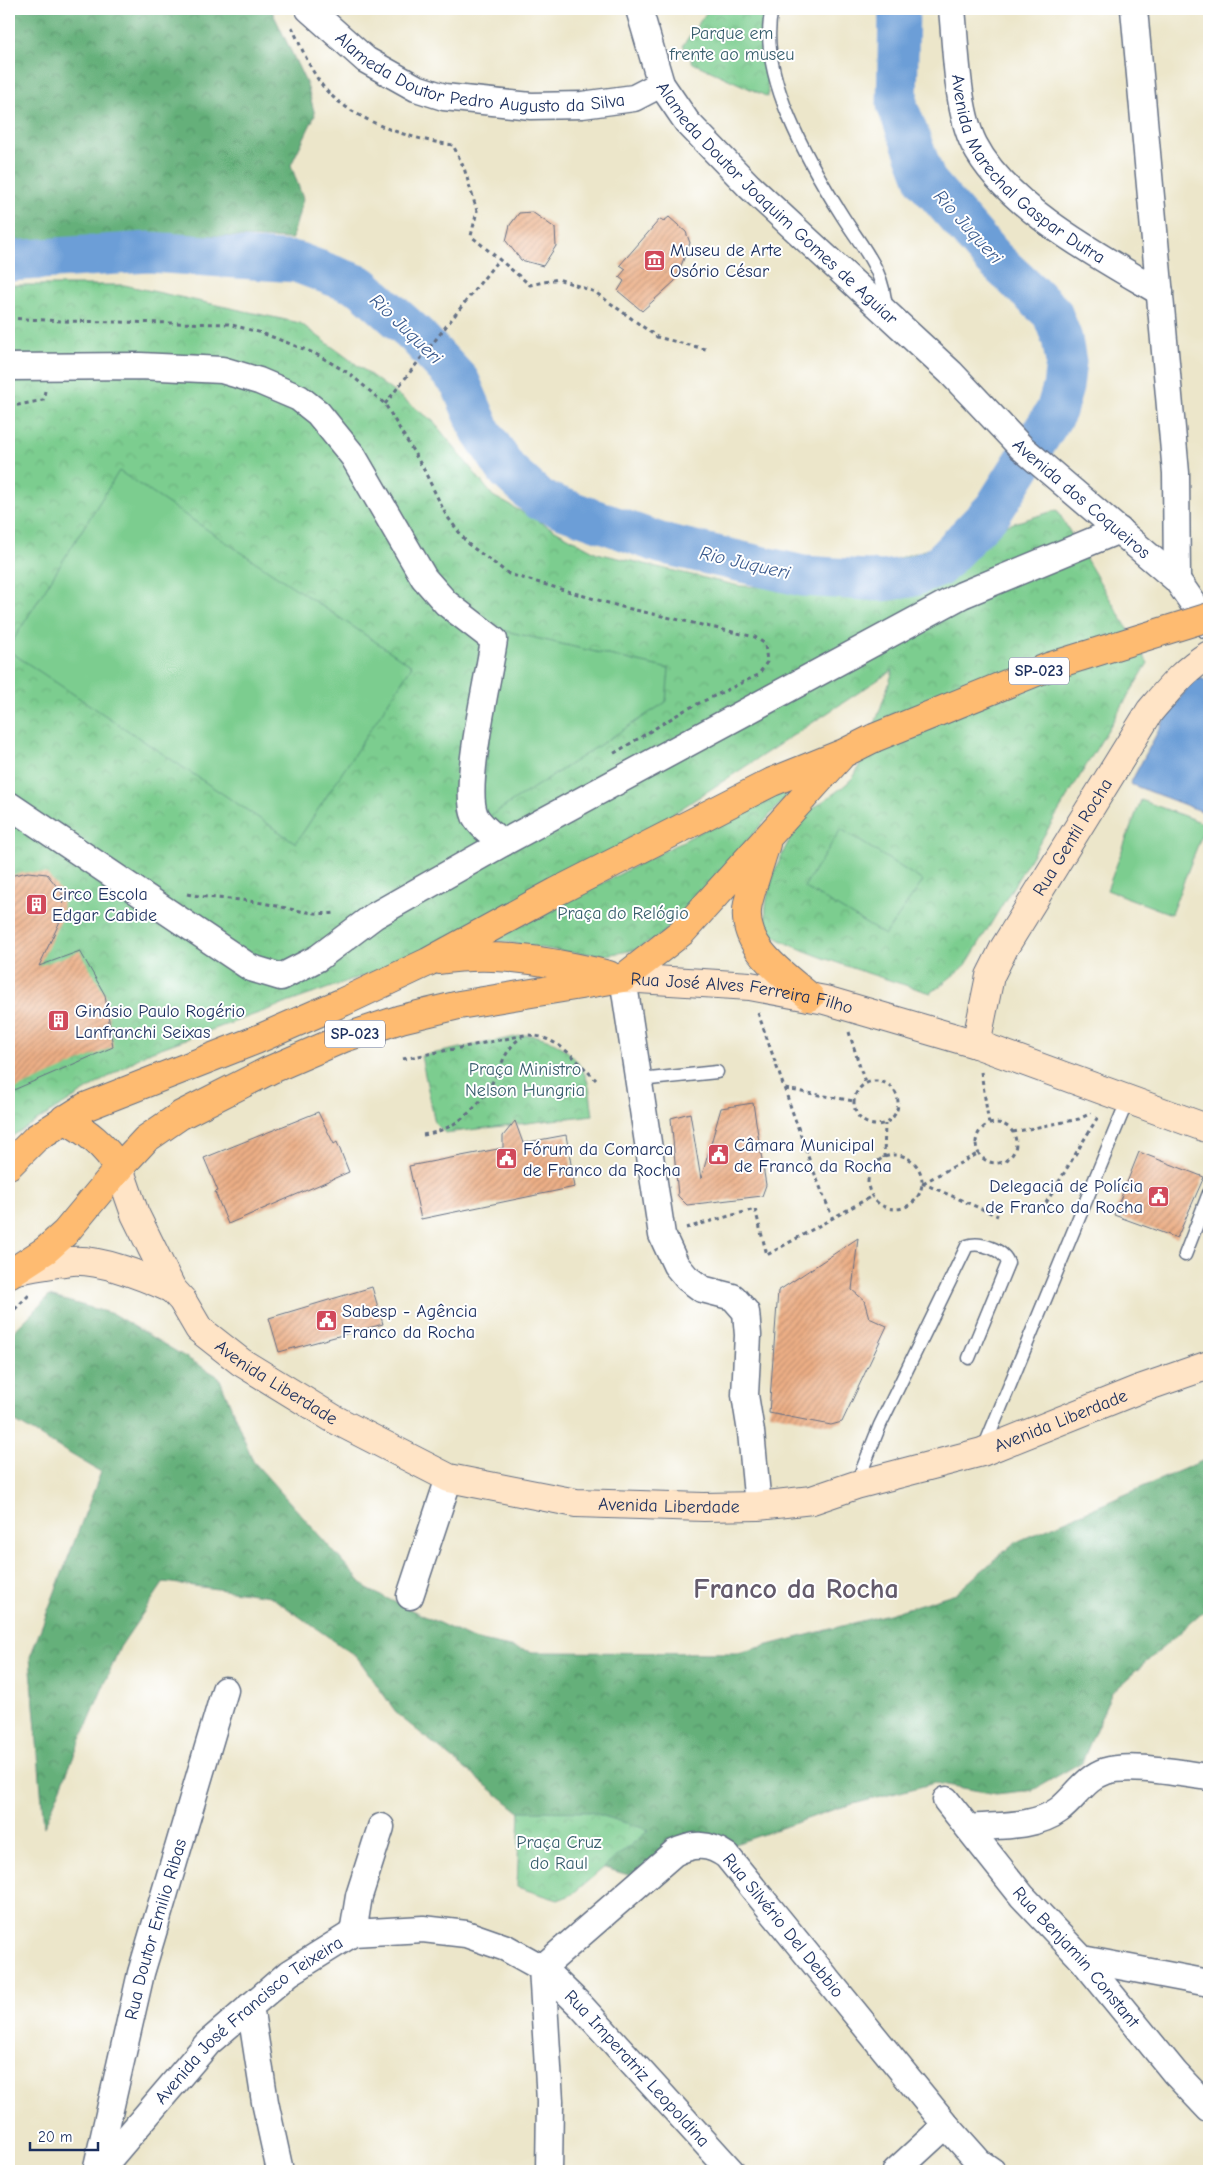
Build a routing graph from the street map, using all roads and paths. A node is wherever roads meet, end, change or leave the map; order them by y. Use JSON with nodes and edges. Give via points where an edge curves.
{"nodes":[{"id":1,"x":639,"y":9,"type":"edge"},
{"id":2,"x":772,"y":9,"type":"edge"},
{"id":3,"x":952,"y":9,"type":"edge"},
{"id":4,"x":1134,"y":9,"type":"edge"},
{"id":5,"x":300,"y":17,"type":"edge"},
{"id":6,"x":661,"y":84,"type":"junction"},
{"id":7,"x":499,"y":259,"type":"junction"},
{"id":8,"x":1160,"y":292,"type":"junction"},
{"id":9,"x":886,"y":312,"type":"junction"},
{"id":10,"x":9,"y":318,"type":"edge"},
{"id":11,"x":709,"y":350,"type":"dead end"},
{"id":12,"x":9,"y":367,"type":"edge"},
{"id":13,"x":951,"y":373,"type":"joint"},
{"id":14,"x":44,"y":389,"type":"dead end"},
{"id":15,"x":385,"y":404,"type":"junction"},
{"id":16,"x":9,"y":407,"type":"edge"},
{"id":17,"x":1119,"y":530,"type":"junction"},
{"id":18,"x":1177,"y":580,"type":"junction"},
{"id":19,"x":1209,"y":617,"type":"edge"},
{"id":20,"x":1209,"y":626,"type":"edge"},
{"id":21,"x":1209,"y":655,"type":"edge"},
{"id":22,"x":844,"y":753,"type":"junction"},
{"id":23,"x":605,"y":758,"type":"dead end"},
{"id":24,"x":9,"y":805,"type":"edge"},
{"id":25,"x":769,"y":835,"type":"junction"},
{"id":26,"x":503,"y":843,"type":"junction"},
{"id":27,"x":178,"y":891,"type":"dead end"},
{"id":28,"x":346,"y":912,"type":"dead end"},
{"id":29,"x":428,"y":962,"type":"junction"},
{"id":30,"x":623,"y":978,"type":"junction"},
{"id":31,"x":810,"y":997,"type":"junction"},
{"id":32,"x":766,"y":1010,"type":"dead end"},
{"id":33,"x":848,"y":1031,"type":"dead end"},
{"id":34,"x":525,"y":1035,"type":"junction"},
{"id":35,"x":981,"y":1046,"type":"junction"},
{"id":36,"x":403,"y":1059,"type":"dead end"},
{"id":37,"x":717,"y":1072,"type":"dead end"},
{"id":38,"x":596,"y":1080,"type":"dead end"},
{"id":39,"x":640,"y":1080,"type":"junction"},
{"id":40,"x":865,"y":1084,"type":"junction"},
{"id":41,"x":784,"y":1089,"type":"junction"},
{"id":42,"x":1128,"y":1099,"type":"junction"},
{"id":43,"x":854,"y":1101,"type":"junction"},
{"id":44,"x":64,"y":1119,"type":"junction"},
{"id":45,"x":885,"y":1124,"type":"junction"},
{"id":46,"x":989,"y":1124,"type":"junction"},
{"id":47,"x":1209,"y":1129,"type":"edge"},
{"id":48,"x":1013,"y":1132,"type":"junction"},
{"id":49,"x":423,"y":1135,"type":"dead end"},
{"id":50,"x":979,"y":1153,"type":"junction"},
{"id":51,"x":884,"y":1158,"type":"junction"},
{"id":52,"x":9,"y":1165,"type":"edge"},
{"id":53,"x":119,"y":1168,"type":"junction"},
{"id":54,"x":922,"y":1183,"type":"junction"},
{"id":55,"x":1209,"y":1193,"type":"edge"},
{"id":56,"x":872,"y":1196,"type":"junction"},
{"id":57,"x":1046,"y":1203,"type":"dead end"},
{"id":58,"x":998,"y":1216,"type":"dead end"},
{"id":59,"x":832,"y":1219,"type":"junction"},
{"id":60,"x":662,"y":1235,"type":"junction"},
{"id":61,"x":1185,"y":1255,"type":"dead end"},
{"id":62,"x":9,"y":1272,"type":"edge"},
{"id":63,"x":37,"y":1287,"type":"dead end"},
{"id":64,"x":172,"y":1289,"type":"junction"},
{"id":65,"x":9,"y":1315,"type":"edge"},
{"id":66,"x":969,"y":1358,"type":"dead end"},
{"id":67,"x":1209,"y":1365,"type":"edge"},
{"id":68,"x":982,"y":1452,"type":"junction"},
{"id":69,"x":449,"y":1478,"type":"junction"},
{"id":70,"x":856,"y":1485,"type":"junction"},
{"id":71,"x":758,"y":1506,"type":"junction"},
{"id":72,"x":410,"y":1596,"type":"dead end"},
{"id":73,"x":225,"y":1690,"type":"dead end"},
{"id":74,"x":1209,"y":1777,"type":"edge"},
{"id":75,"x":946,"y":1800,"type":"dead end"},
{"id":76,"x":381,"y":1827,"type":"dead end"},
{"id":77,"x":969,"y":1828,"type":"junction"},
{"id":78,"x":353,"y":1933,"type":"junction"},
{"id":79,"x":1082,"y":1959,"type":"junction"},
{"id":80,"x":542,"y":1968,"type":"junction"},
{"id":81,"x":1209,"y":1983,"type":"edge"},
{"id":82,"x":250,"y":2006,"type":"junction"},
{"id":83,"x":1209,"y":2109,"type":"edge"},
{"id":84,"x":946,"y":2125,"type":"junction"},
{"id":85,"x":97,"y":2171,"type":"edge"},
{"id":86,"x":280,"y":2171,"type":"edge"},
{"id":87,"x":549,"y":2171,"type":"edge"},
{"id":88,"x":731,"y":2171,"type":"edge"},
{"id":89,"x":896,"y":2171,"type":"edge"},
{"id":90,"x":992,"y":2171,"type":"edge"}],
"edges":[{"from":1,"to":6,"type":"street","name":"Alameda Doutor Joaquim Gomes de Aguiar"},
{"from":2,"to":9,"type":"lane","via":[[770,37],[778,87],[809,163],[877,267],[886,293]]},
{"from":3,"to":8,"type":"street","name":"Avenida Marechal Gaspar Dutra","via":[[965,116],[974,144],[1003,184],[1027,207],[1099,256]]},
{"from":4,"to":8,"type":"street"},
{"from":5,"to":6,"type":"street","name":"Alameda Doutor Pedro Augusto da Silva","via":[[416,88],[444,97],[531,106],[582,105],[634,98]]},
{"from":5,"to":7,"type":"path","via":[[310,66],[332,96],[391,130],[426,141],[454,145],[476,211],[472,236]]},
{"from":6,"to":9,"type":"street","name":"Alameda Doutor Joaquim Gomes de Aguiar","via":[[686,122],[749,186]]},
{"from":7,"to":11,"type":"path","via":[[530,285],[558,279],[586,289],[620,308],[657,338]]},
{"from":7,"to":15,"type":"path"},
{"from":8,"to":18,"type":"street","via":[[1176,473]]},
{"from":9,"to":13,"type":"street","name":"Alameda Doutor Joaquim Gomes de Aguiar"},
{"from":10,"to":15,"type":"path","via":[[61,322],[228,324],[314,353],[350,374]]},
{"from":12,"to":26,"type":"street","via":[[222,370],[299,398],[318,413],[353,456],[424,578],[446,603],[494,640],[475,750],[472,801],[475,815],[482,825]]},
{"from":13,"to":17,"type":"street","name":"Avenida dos Coqueiros","via":[[1021,446]]},
{"from":14,"to":16,"type":"path","via":[[43,400]]},
{"from":15,"to":23,"type":"path","via":[[452,522],[468,544],[509,574],[622,607],[755,637],[765,644],[767,662],[758,675],[685,710]]},
{"from":17,"to":18,"type":"street","name":"Avenida dos Coqueiros"},
{"from":17,"to":26,"type":"street","via":[[962,595]]},
{"from":18,"to":20,"type":"street","name":"Avenida dos Coqueiros"},
{"from":19,"to":22,"type":"main road","number":"SP-023","bridge":true,"via":[[1051,666]]},
{"from":21,"to":35,"type":"street","name":"Rua Gentil Rocha","via":[[1176,680],[1150,711],[1004,948],[990,976]]},
{"from":22,"to":25,"type":"main road","number":"SP-023"},
{"from":22,"to":29,"type":"main road","number":"SP-023","via":[[772,782],[556,892]]},
{"from":24,"to":26,"type":"street","via":[[251,968],[280,977],[318,958],[374,916]]},
{"from":25,"to":30,"type":"main road","number":"SP-023","via":[[682,932]]},
{"from":25,"to":31,"type":"main road","via":[[748,905],[749,926],[756,946],[769,962]]},
{"from":27,"to":28,"type":"path","via":[[212,899],[254,901],[320,915]]},
{"from":29,"to":30,"type":"main road","via":[[461,956],[520,959],[562,964]]},
{"from":29,"to":44,"type":"main road","number":"SP-023","via":[[256,1040],[93,1104]]},
{"from":30,"to":31,"type":"street","name":"Rua José Alves Ferreira Filho","number":"SP-023","via":[[750,986]]},
{"from":30,"to":39,"type":"street"},
{"from":30,"to":53,"type":"main road","name":"Rua José Alves Ferreira Filho","number":"SP-023","via":[[459,1005],[401,1019],[344,1038],[270,1070],[181,1116],[146,1139]]},
{"from":31,"to":35,"type":"street","name":"Rua José Alves Ferreira Filho","number":"SP-023"},
{"from":32,"to":41,"type":"path","via":[[757,1009]]},
{"from":33,"to":40,"type":"path"},
{"from":34,"to":36,"type":"path"},
{"from":34,"to":38,"type":"path","via":[[552,1041],[567,1050]]},
{"from":34,"to":49,"type":"path","via":[[508,1048],[493,1082],[467,1115],[455,1126]]},
{"from":35,"to":42,"type":"street","name":"Rua José Alves Ferreira Filho","number":"SP-023"},
{"from":35,"to":46,"type":"path","via":[[980,1064]]},
{"from":37,"to":39,"type":"lane"},
{"from":39,"to":60,"type":"street"},
{"from":40,"to":43,"type":"path","via":[[859,1088]]},
{"from":40,"to":45,"type":"path","via":[[885,1082],[896,1093],[898,1108],[895,1116]]},
{"from":41,"to":43,"type":"path"},
{"from":41,"to":59,"type":"path"},
{"from":42,"to":47,"type":"street","name":"Rua José Alves Ferreira Filho","number":"SP-023"},
{"from":42,"to":68,"type":"lane"},
{"from":43,"to":45,"type":"path","via":[[857,1116],[863,1122],[877,1126]]},
{"from":44,"to":52,"type":"main road","number":"SP-023","via":[[36,1138]]},
{"from":44,"to":53,"type":"main road","via":[[93,1136]]},
{"from":45,"to":51,"type":"path"},
{"from":46,"to":48,"type":"path","via":[[1003,1124]]},
{"from":46,"to":50,"type":"path","via":[[978,1133],[976,1147]]},
{"from":48,"to":50,"type":"path","via":[[1016,1144],[1007,1160],[995,1164],[983,1159]]},
{"from":48,"to":57,"type":"path","via":[[1078,1119],[1103,1108]]},
{"from":50,"to":54,"type":"path"},
{"from":51,"to":54,"type":"path","via":[[896,1155],[913,1162]]},
{"from":51,"to":56,"type":"path","via":[[870,1172]]},
{"from":53,"to":62,"type":"main road","number":"SP-023","via":[[65,1233],[46,1250]]},
{"from":53,"to":64,"type":"street","name":"Avenida Liberdade","via":[[135,1214]]},
{"from":54,"to":56,"type":"path","via":[[916,1200],[901,1208],[883,1206]]},
{"from":54,"to":58,"type":"path"},
{"from":55,"to":61,"type":"lane"},
{"from":56,"to":59,"type":"path"},
{"from":59,"to":60,"type":"path","via":[[767,1255],[755,1209]]},
{"from":60,"to":71,"type":"street","via":[[676,1265],[687,1278],[702,1289],[733,1297],[746,1312],[745,1394]]},
{"from":62,"to":64,"type":"street","name":"Avenida Liberdade","via":[[74,1261],[113,1267]]},
{"from":63,"to":65,"type":"path"},
{"from":64,"to":69,"type":"street","name":"Avenida Liberdade","via":[[199,1330],[241,1362],[334,1419]]},
{"from":66,"to":70,"type":"lane","via":[[1008,1263],[1000,1252],[972,1244],[967,1246],[880,1425]]},
{"from":67,"to":68,"type":"street","name":"Avenida Liberdade","via":[[1136,1390]]},
{"from":68,"to":70,"type":"street","name":"Avenida Liberdade"},
{"from":69,"to":71,"type":"street","name":"Avenida Liberdade","via":[[576,1503]]},
{"from":69,"to":72,"type":"street"},
{"from":70,"to":71,"type":"street","name":"Avenida Liberdade","via":[[812,1500]]},
{"from":73,"to":85,"type":"street","name":"Rua Doutor Emilio Ribas","via":[[141,1973]]},
{"from":74,"to":77,"type":"street","via":[[1162,1771],[1106,1771],[1048,1817],[1017,1824]]},
{"from":75,"to":77,"type":"street","name":"Rua Benjamin Constant"},
{"from":76,"to":78,"type":"street","via":[[359,1896]]},
{"from":77,"to":79,"type":"street","name":"Rua Benjamin Constant","via":[[1022,1896]]},
{"from":78,"to":80,"type":"street","name":"Avenida José Francisco Teixeira","via":[[424,1928],[466,1934],[506,1948]]},
{"from":78,"to":82,"type":"street","name":"Avenida José Francisco Teixeira","via":[[289,1973]]},
{"from":79,"to":81,"type":"street"},
{"from":79,"to":83,"type":"street","name":"Rua Benjamin Constant","via":[[1175,2073]]},
{"from":80,"to":84,"type":"street","name":"Rua Silvério Del Debbio","via":[[674,1853],[698,1845],[718,1849],[728,1856]]},
{"from":80,"to":87,"type":"street","via":[[550,2101]]},
{"from":80,"to":88,"type":"street","name":"Rua Imperatriz Leopoldina","via":[[581,2006]]},
{"from":82,"to":85,"type":"street","name":"Avenida José Francisco Teixeira","via":[[208,2043]]},
{"from":82,"to":86,"type":"street"},
{"from":84,"to":89,"type":"street"},
{"from":84,"to":90,"type":"street","name":"Rua Silvério Del Debbio","via":[[979,2162]]}]}
